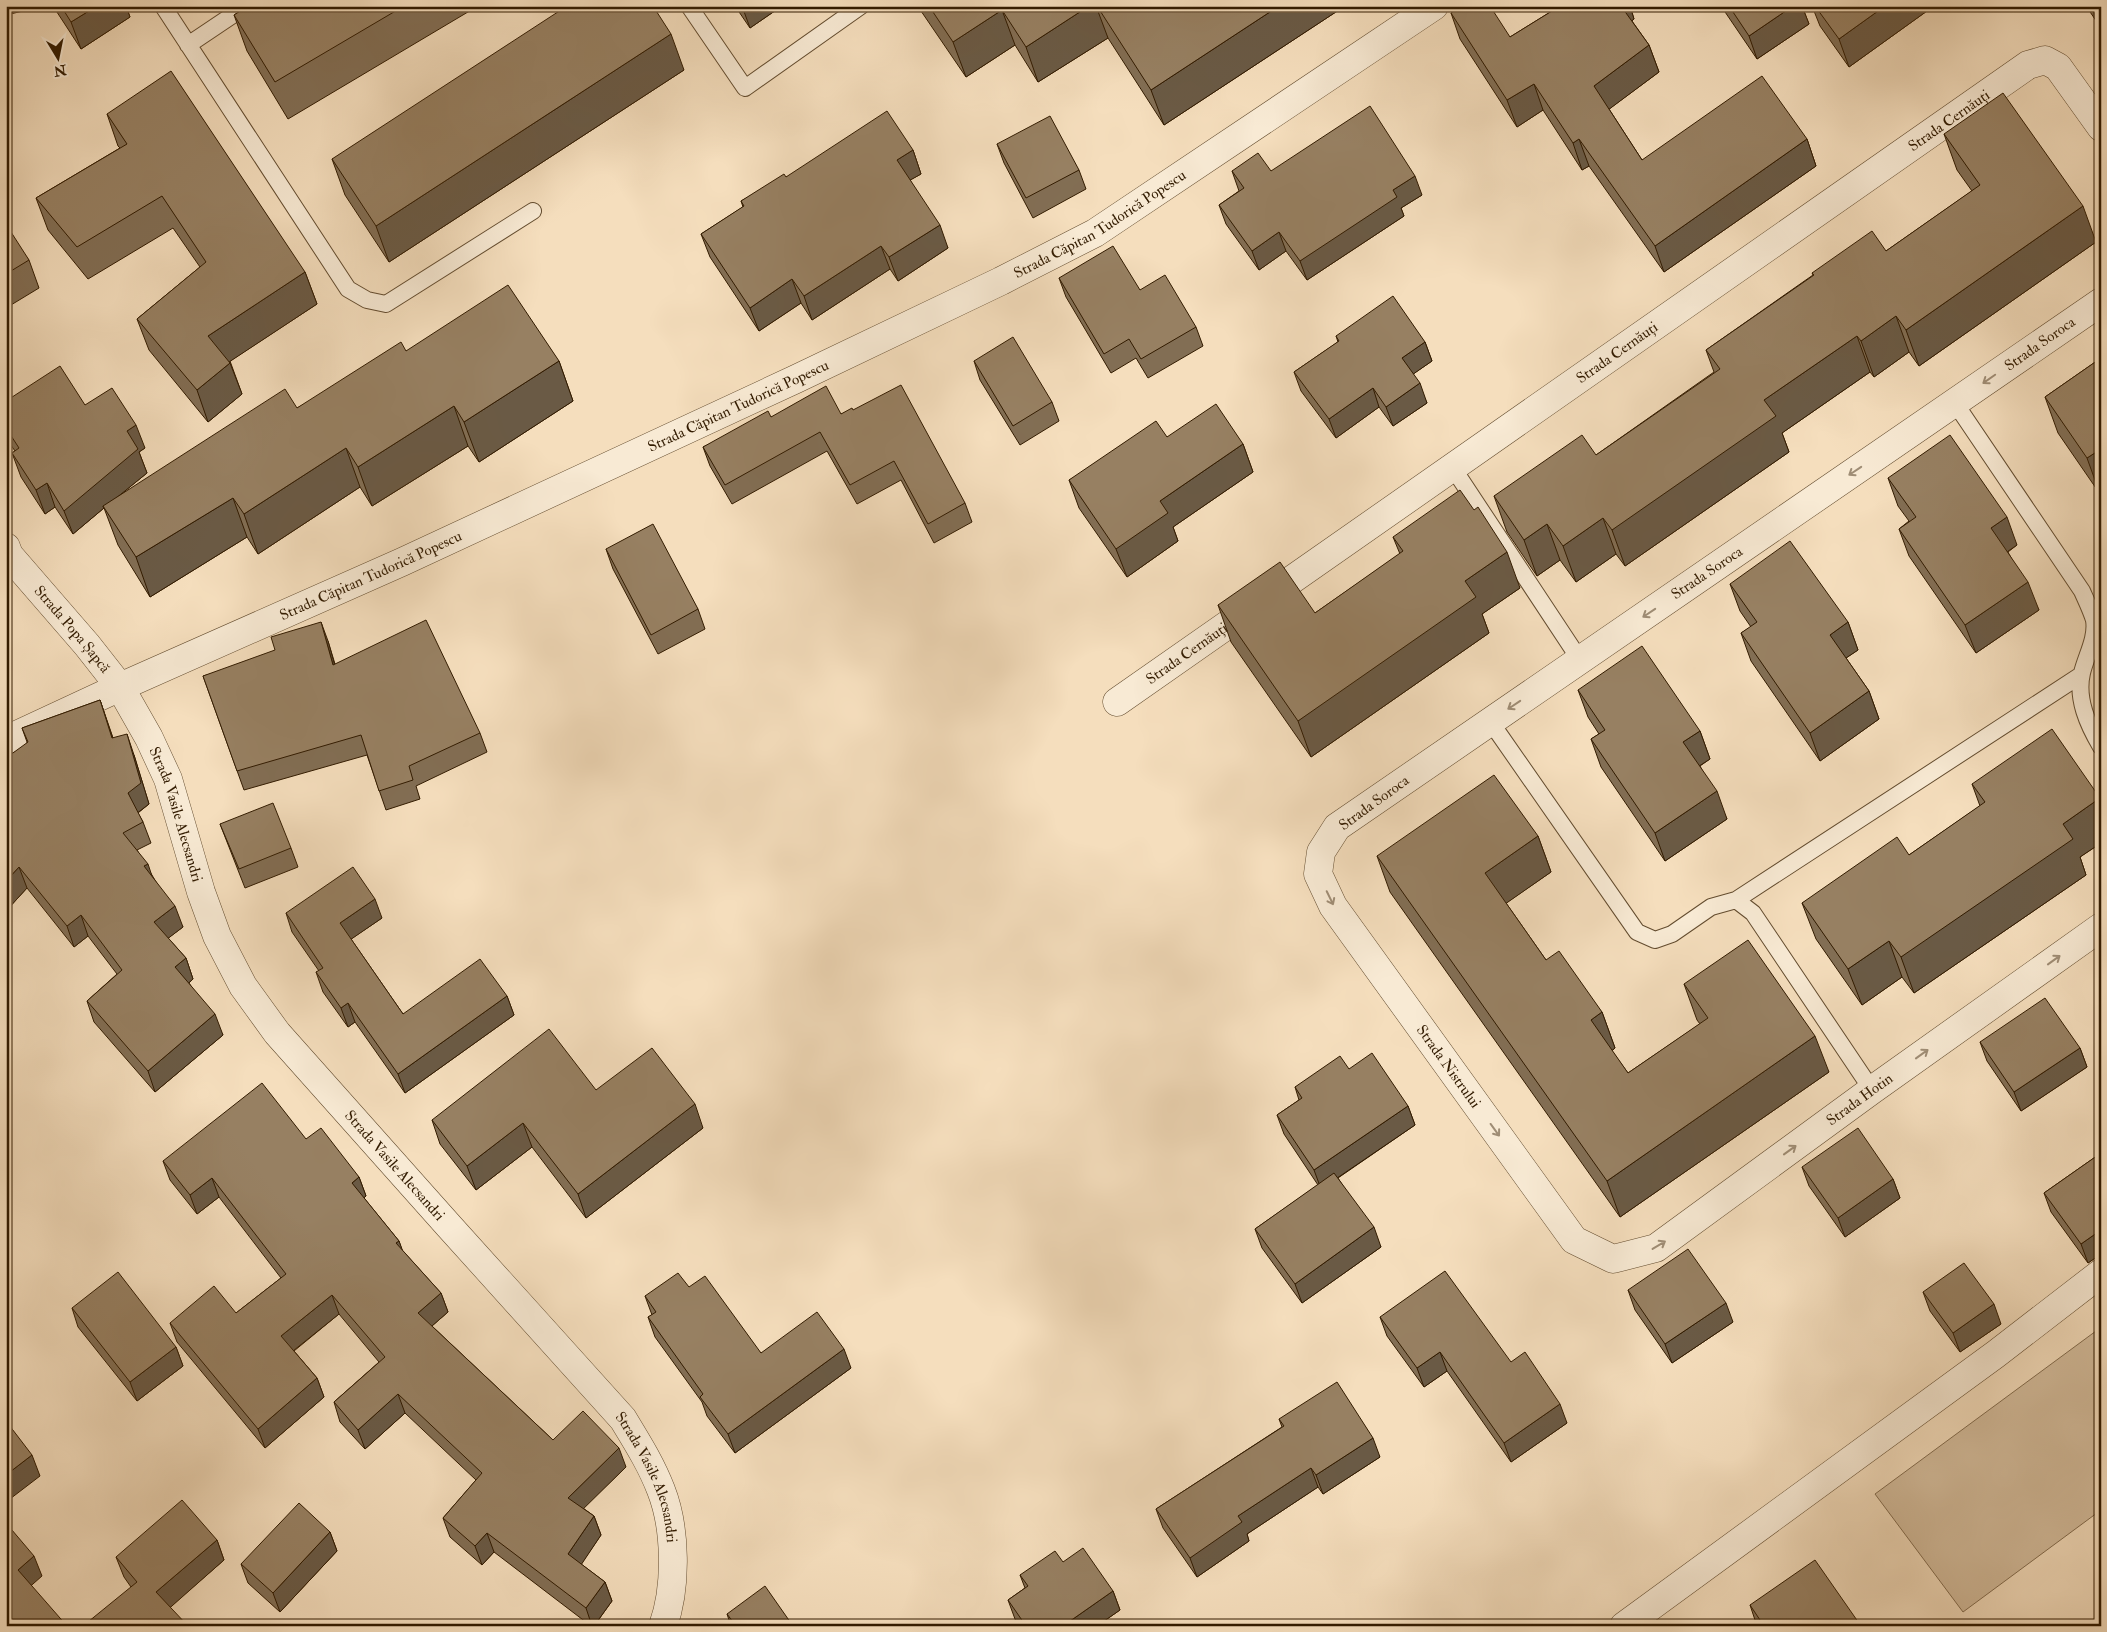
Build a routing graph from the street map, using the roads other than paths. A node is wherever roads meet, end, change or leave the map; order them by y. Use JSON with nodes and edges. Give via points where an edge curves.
{"nodes":[{"id":1,"x":163,"y":6,"type":"edge"},
{"id":2,"x":246,"y":6,"type":"edge"},
{"id":3,"x":689,"y":6,"type":"edge"},
{"id":4,"x":861,"y":6,"type":"edge"},
{"id":5,"x":1434,"y":6,"type":"edge"},
{"id":6,"x":188,"y":45,"type":"junction"},
{"id":7,"x":2101,"y":127,"type":"edge"},
{"id":8,"x":532,"y":211,"type":"dead end"},
{"id":9,"x":2101,"y":302,"type":"edge"},
{"id":10,"x":1955,"y":403,"type":"junction"},
{"id":11,"x":1453,"y":468,"type":"junction"},
{"id":12,"x":7,"y":552,"type":"edge"},
{"id":13,"x":1580,"y":660,"type":"junction"},
{"id":14,"x":2081,"y":674,"type":"junction"},
{"id":15,"x":120,"y":687,"type":"junction"},
{"id":16,"x":1117,"y":702,"type":"dead end"},
{"id":17,"x":1490,"y":721,"type":"junction"},
{"id":18,"x":6,"y":740,"type":"edge"},
{"id":19,"x":2101,"y":747,"type":"edge"},
{"id":20,"x":1321,"y":852,"type":"joint"},
{"id":21,"x":1736,"y":900,"type":"junction"},
{"id":22,"x":2101,"y":927,"type":"edge"},
{"id":23,"x":1872,"y":1090,"type":"junction"},
{"id":24,"x":1613,"y":1259,"type":"joint"},
{"id":25,"x":2101,"y":1273,"type":"edge"},
{"id":26,"x":664,"y":1626,"type":"edge"},
{"id":27,"x":1624,"y":1626,"type":"edge"}],
"edges":[{"from":1,"to":6,"type":"lane"},
{"from":2,"to":6,"type":"lane"},
{"from":3,"to":4,"type":"lane","via":[[745,88]]},
{"from":5,"to":15,"type":"street","name":"Strada Căpitan Tudorică Popescu","via":[[1095,233],[769,391],[402,562]]},
{"from":6,"to":8,"type":"lane","via":[[348,289],[367,300],[386,304]]},
{"from":7,"to":11,"type":"street","name":"Strada Cernăuți","via":[[2058,67],[2045,60],[2028,65]]},
{"from":9,"to":10,"type":"street","name":"Strada Soroca","one_way":true},
{"from":10,"to":13,"type":"street","name":"Strada Soroca","one_way":true},
{"from":10,"to":14,"type":"lane","via":[[2082,591],[2094,621],[2092,645]]},
{"from":11,"to":13,"type":"lane"},
{"from":11,"to":16,"type":"street","name":"Strada Cernăuți"},
{"from":12,"to":15,"type":"street","name":"Strada Popa Șapcă"},
{"from":13,"to":17,"type":"street","name":"Strada Soroca","one_way":true},
{"from":14,"to":19,"type":"lane","via":[[2087,723]]},
{"from":14,"to":21,"type":"lane"},
{"from":15,"to":18,"type":"street","name":"Strada Căpitan Tudorică Popescu"},
{"from":15,"to":26,"type":"street","name":"Strada Vasile Alecsandri","via":[[168,779],[201,892],[217,936],[243,986],[277,1033],[623,1419],[644,1454],[662,1491],[672,1537],[672,1584]]},
{"from":17,"to":20,"type":"street","name":"Strada Soroca","via":[[1337,827]]},
{"from":17,"to":21,"type":"lane","via":[[1637,932],[1655,940],[1672,934],[1711,906]]},
{"from":20,"to":24,"type":"street","name":"Strada Nistrului","one_way":true,"via":[[1318,874],[1333,906],[1574,1240]]},
{"from":21,"to":23,"type":"lane","via":[[1753,913]]},
{"from":23,"to":22,"type":"street","name":"Strada Hotin","one_way":true},
{"from":24,"to":23,"type":"street","name":"Strada Hotin","one_way":true,"via":[[1656,1248]]},
{"from":25,"to":27,"type":"street","via":[[1996,1354]]}]}
